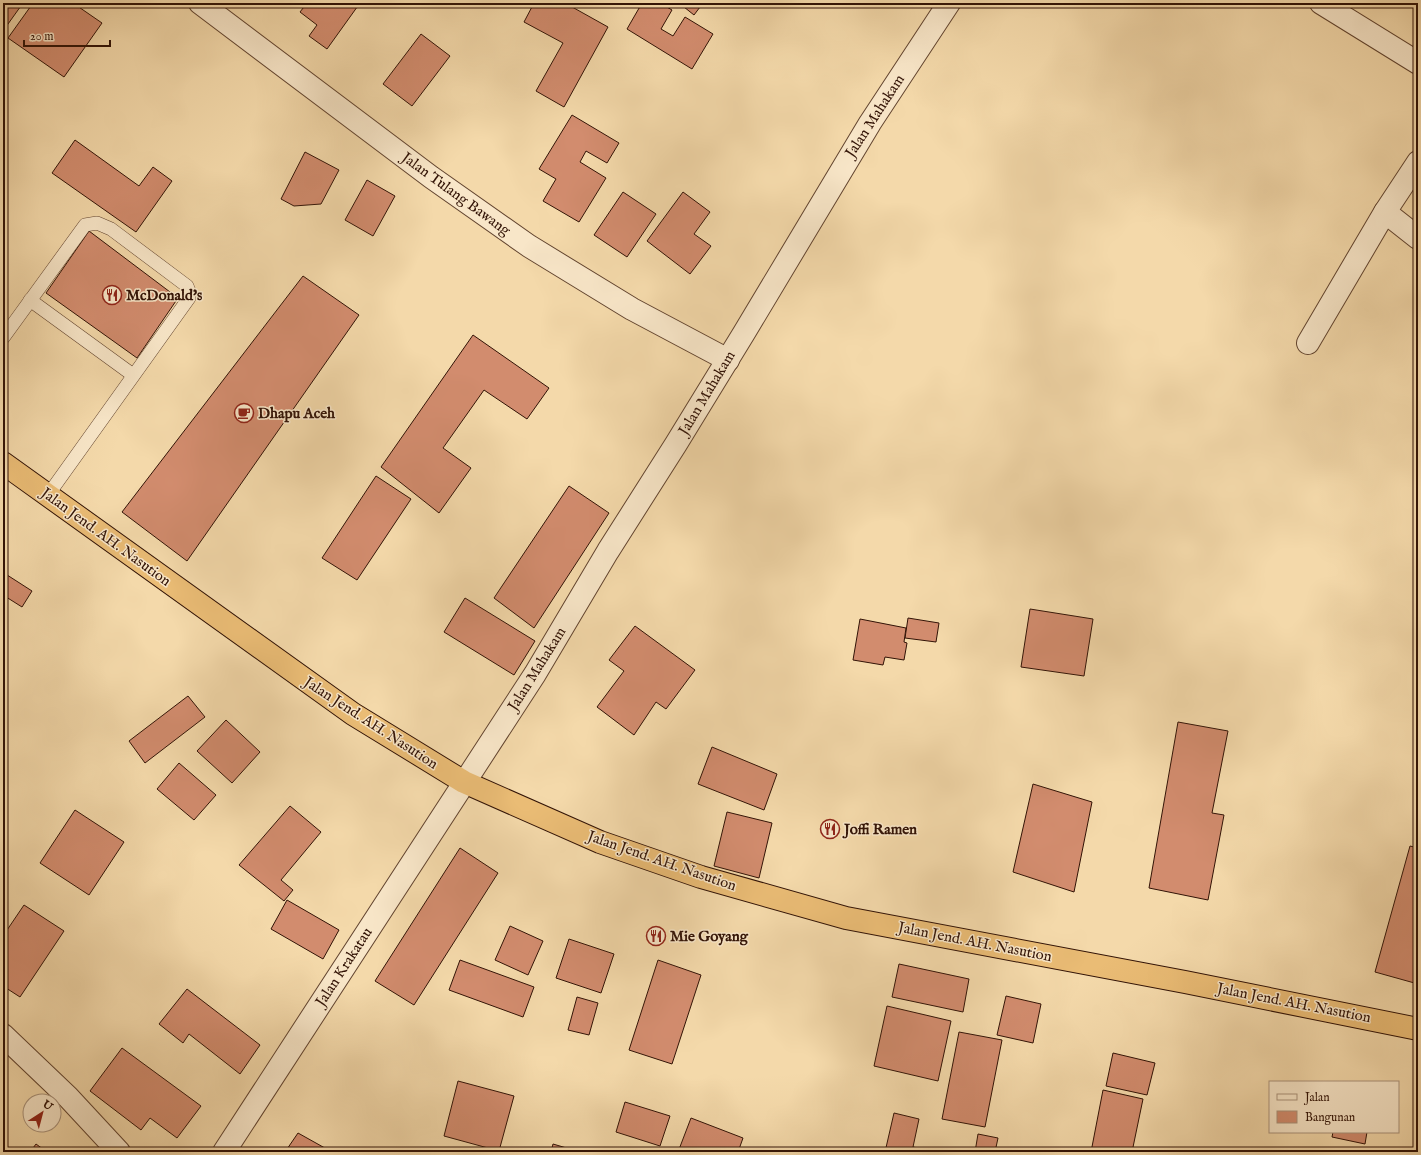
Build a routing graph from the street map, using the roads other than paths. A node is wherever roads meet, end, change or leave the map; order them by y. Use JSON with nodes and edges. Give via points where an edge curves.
{"nodes":[{"id":1,"x":200,"y":3,"type":"edge"},
{"id":2,"x":949,"y":3,"type":"edge"},
{"id":3,"x":1321,"y":3,"type":"edge"},
{"id":4,"x":1418,"y":63,"type":"edge"},
{"id":5,"x":1418,"y":162,"type":"edge"},
{"id":6,"x":1385,"y":212,"type":"junction"},
{"id":7,"x":1418,"y":238,"type":"edge"},
{"id":8,"x":30,"y":300,"type":"junction"},
{"id":9,"x":3,"y":338,"type":"edge"},
{"id":10,"x":1308,"y":343,"type":"dead end"},
{"id":11,"x":728,"y":360,"type":"junction"},
{"id":12,"x":133,"y":375,"type":"junction"},
{"id":13,"x":3,"y":463,"type":"edge"},
{"id":14,"x":48,"y":495,"type":"junction"},
{"id":15,"x":464,"y":782,"type":"junction"},
{"id":16,"x":1418,"y":1029,"type":"edge"},
{"id":17,"x":3,"y":1035,"type":"edge"},
{"id":18,"x":119,"y":1152,"type":"edge"},
{"id":19,"x":224,"y":1152,"type":"edge"}],
"edges":[{"from":1,"to":11,"type":"street","name":"Jalan Tulang Bawang","via":[[431,177],[529,246],[632,309]]},
{"from":2,"to":11,"type":"street","name":"Jalan Mahakam","via":[[870,123]]},
{"from":3,"to":4,"type":"street"},
{"from":5,"to":6,"type":"street"},
{"from":6,"to":7,"type":"street"},
{"from":6,"to":10,"type":"street"},
{"from":8,"to":9,"type":"lane"},
{"from":8,"to":12,"type":"lane"},
{"from":8,"to":12,"type":"lane","via":[[85,225],[97,222],[111,229],[187,286],[189,291],[188,298]]},
{"from":11,"to":15,"type":"street","name":"Jalan Mahakam","via":[[608,551],[535,674]]},
{"from":12,"to":14,"type":"lane"},
{"from":13,"to":14,"type":"highway","name":"Jalan Jend. AH. Nasution"},
{"from":14,"to":15,"type":"highway","name":"Jalan Jend. AH. Nasution","via":[[353,714]]},
{"from":15,"to":16,"type":"highway","name":"Jalan Jend. AH. Nasution","via":[[600,842],[701,877],[846,918],[1178,980]]},
{"from":15,"to":19,"type":"street","name":"Jalan Krakatau"},
{"from":17,"to":18,"type":"street","via":[[68,1097]]}]}
